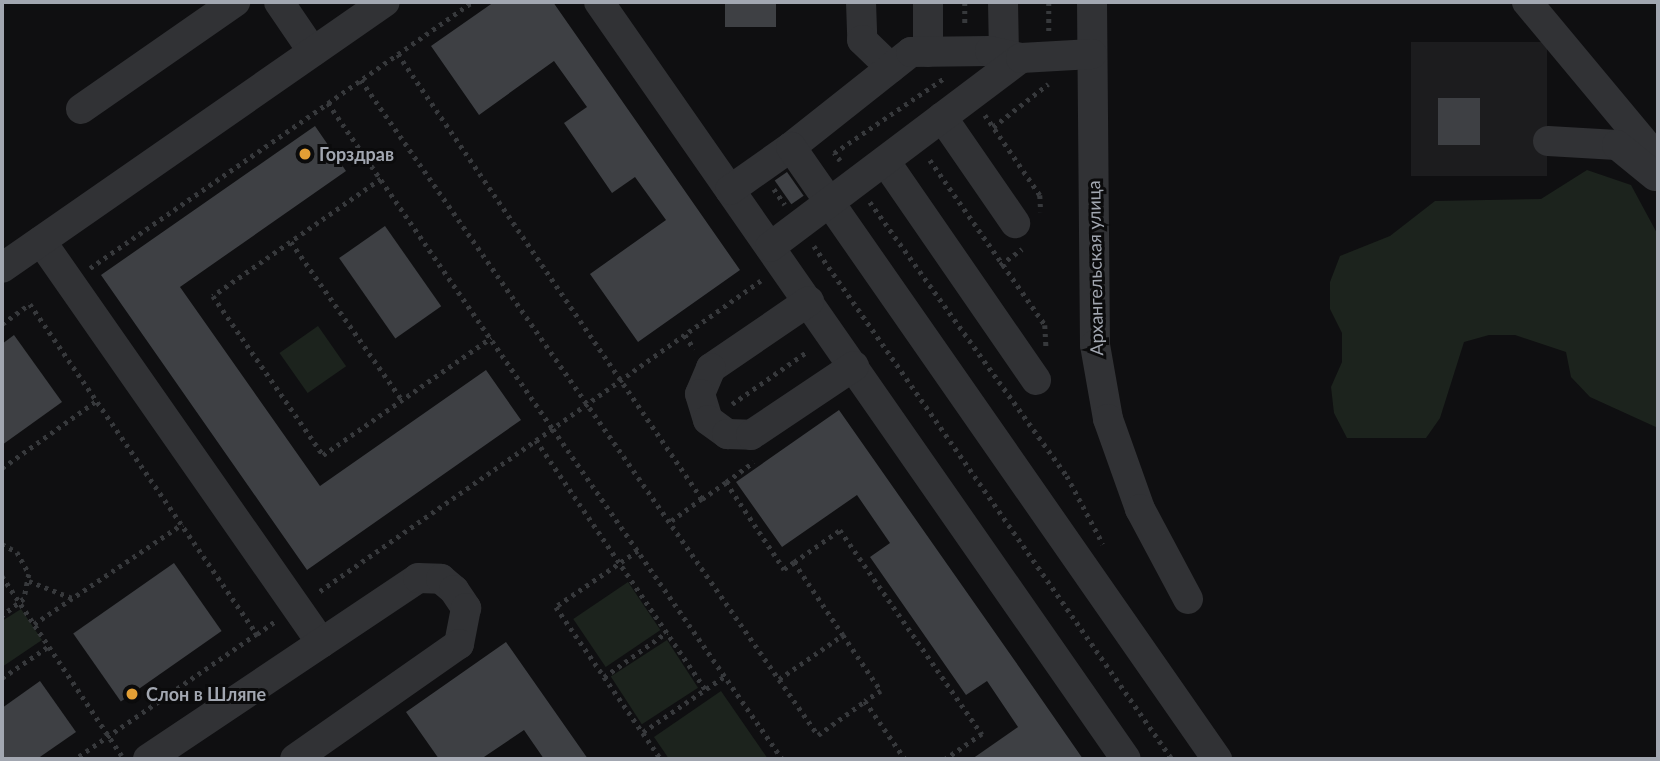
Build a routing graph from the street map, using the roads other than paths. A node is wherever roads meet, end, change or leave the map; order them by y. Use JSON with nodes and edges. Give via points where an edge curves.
{"nodes":[{"id":1,"x":235,"y":2,"type":"edge"},
{"id":2,"x":279,"y":2,"type":"edge"},
{"id":3,"x":385,"y":2,"type":"edge"},
{"id":4,"x":599,"y":2,"type":"edge"},
{"id":5,"x":861,"y":2,"type":"edge"},
{"id":6,"x":928,"y":2,"type":"edge"},
{"id":7,"x":1003,"y":2,"type":"edge"},
{"id":8,"x":1092,"y":2,"type":"edge"},
{"id":9,"x":1527,"y":2,"type":"edge"},
{"id":10,"x":313,"y":52,"type":"junction"},
{"id":11,"x":928,"y":52,"type":"junction"},
{"id":12,"x":1092,"y":54,"type":"junction"},
{"id":13,"x":1012,"y":56,"type":"junction"},
{"id":14,"x":891,"y":68,"type":"junction"},
{"id":15,"x":81,"y":109,"type":"dead end"},
{"id":16,"x":942,"y":117,"type":"junction"},
{"id":17,"x":1548,"y":141,"type":"dead end"},
{"id":18,"x":791,"y":148,"type":"junction"},
{"id":19,"x":1658,"y":159,"type":"edge"},
{"id":20,"x":885,"y":161,"type":"junction"},
{"id":21,"x":1658,"y":179,"type":"edge"},
{"id":22,"x":730,"y":190,"type":"junction"},
{"id":23,"x":830,"y":204,"type":"junction"},
{"id":24,"x":1015,"y":223,"type":"dead end"},
{"id":25,"x":41,"y":241,"type":"junction"},
{"id":26,"x":770,"y":247,"type":"junction"},
{"id":27,"x":2,"y":268,"type":"edge"},
{"id":28,"x":809,"y":301,"type":"junction"},
{"id":29,"x":854,"y":366,"type":"junction"},
{"id":30,"x":1036,"y":380,"type":"dead end"},
{"id":31,"x":1188,"y":599,"type":"dead end"},
{"id":32,"x":321,"y":643,"type":"junction"},
{"id":33,"x":148,"y":759,"type":"edge"},
{"id":34,"x":295,"y":759,"type":"edge"},
{"id":35,"x":1126,"y":759,"type":"edge"},
{"id":36,"x":1217,"y":759,"type":"edge"}],
"edges":[{"from":1,"to":15,"type":"street"},
{"from":2,"to":10,"type":"street"},
{"from":3,"to":10,"type":"street"},
{"from":4,"to":22,"type":"street"},
{"from":5,"to":14,"type":"street","via":[[862,40]]},
{"from":6,"to":11,"type":"street"},
{"from":7,"to":13,"type":"street"},
{"from":8,"to":12,"type":"street","name":"Архангельская улица"},
{"from":9,"to":19,"type":"street"},
{"from":10,"to":25,"type":"street"},
{"from":11,"to":13,"type":"street"},
{"from":11,"to":14,"type":"street","via":[[911,52]]},
{"from":12,"to":13,"type":"street"},
{"from":12,"to":31,"type":"street","name":"Архангельская улица","via":[[1094,345],[1108,419],[1140,509]]},
{"from":13,"to":16,"type":"street"},
{"from":14,"to":18,"type":"street"},
{"from":16,"to":20,"type":"street"},
{"from":16,"to":24,"type":"street"},
{"from":17,"to":21,"type":"street","via":[[1617,145]]},
{"from":18,"to":22,"type":"street"},
{"from":18,"to":23,"type":"street"},
{"from":20,"to":23,"type":"street"},
{"from":20,"to":30,"type":"street"},
{"from":22,"to":26,"type":"street"},
{"from":23,"to":26,"type":"street"},
{"from":23,"to":36,"type":"street"},
{"from":25,"to":27,"type":"street"},
{"from":25,"to":32,"type":"street"},
{"from":26,"to":28,"type":"street"},
{"from":28,"to":29,"type":"street"},
{"from":28,"to":29,"type":"street","via":[[709,371],[700,394],[708,420],[727,434],[751,435]]},
{"from":29,"to":35,"type":"street"},
{"from":32,"to":33,"type":"street"},
{"from":32,"to":34,"type":"street","via":[[418,578],[441,579],[466,608],[459,645]]}]}
